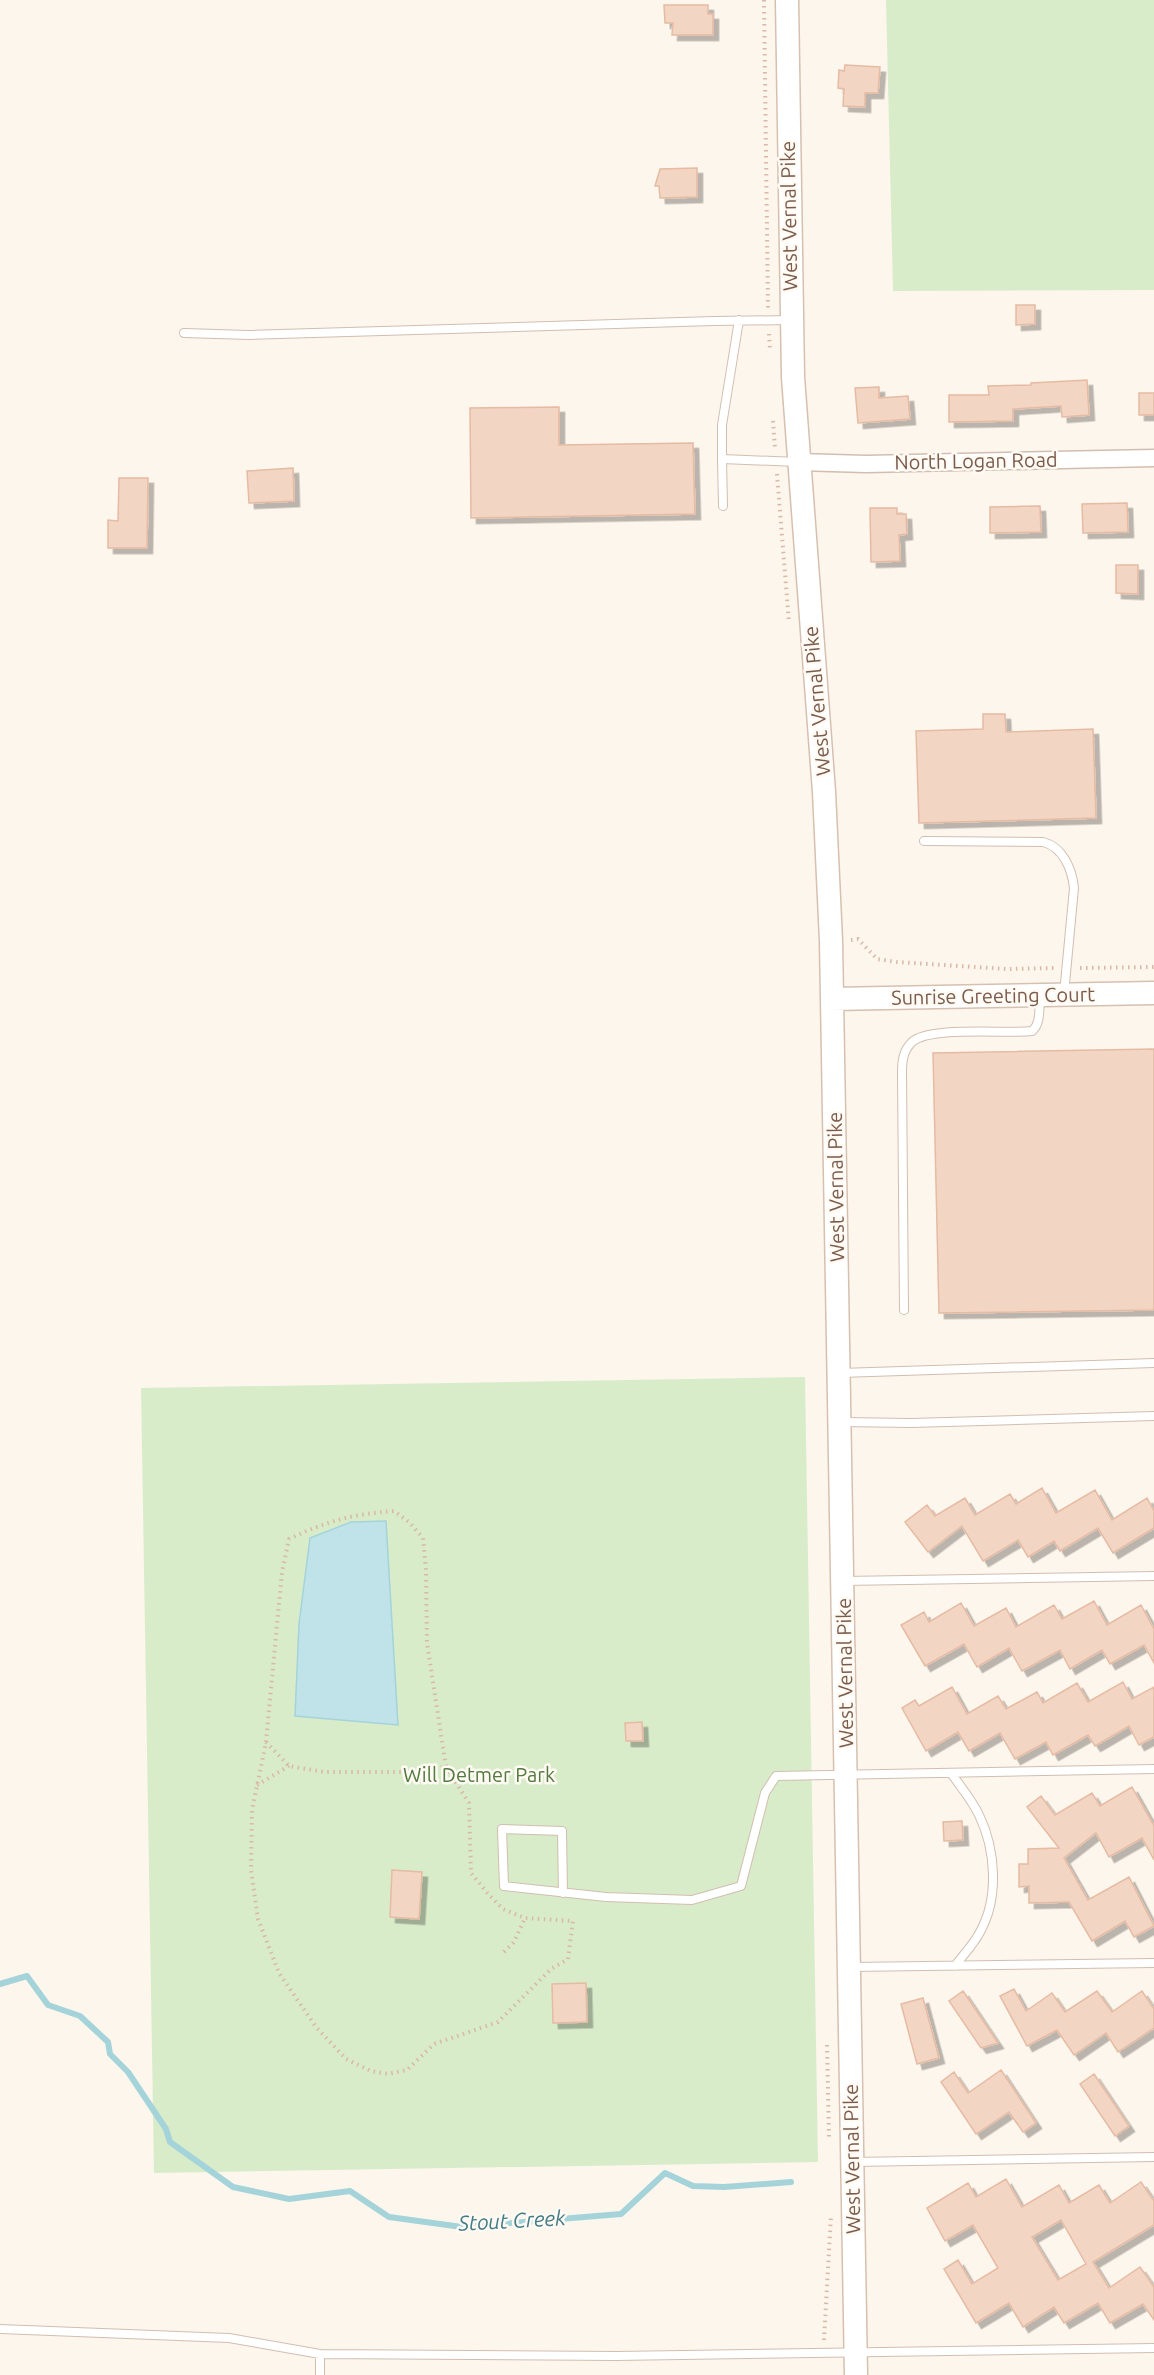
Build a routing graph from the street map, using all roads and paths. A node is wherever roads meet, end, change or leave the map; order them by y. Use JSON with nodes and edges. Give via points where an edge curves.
{"nodes":[{"id":1,"x":764,"y":0,"type":"edge"},
{"id":2,"x":787,"y":0,"type":"edge"},
{"id":3,"x":739,"y":320,"type":"junction"},
{"id":4,"x":780,"y":320,"type":"junction"},
{"id":5,"x":184,"y":333,"type":"dead end"},
{"id":6,"x":770,"y":351,"type":"dead end"},
{"id":7,"x":773,"y":416,"type":"dead end"},
{"id":8,"x":1154,"y":458,"type":"edge"},
{"id":9,"x":722,"y":459,"type":"junction"},
{"id":10,"x":776,"y":461,"type":"junction"},
{"id":11,"x":799,"y":462,"type":"junction"},
{"id":12,"x":723,"y":506,"type":"dead end"},
{"id":13,"x":789,"y":634,"type":"dead end"},
{"id":14,"x":924,"y":841,"type":"dead end"},
{"id":15,"x":858,"y":939,"type":"dead end"},
{"id":16,"x":1154,"y":967,"type":"edge"},
{"id":17,"x":1066,"y":968,"type":"junction"},
{"id":18,"x":1154,"y":993,"type":"edge"},
{"id":19,"x":1064,"y":994,"type":"junction"},
{"id":20,"x":1040,"y":995,"type":"junction"},
{"id":21,"x":832,"y":999,"type":"junction"},
{"id":22,"x":904,"y":1310,"type":"dead end"},
{"id":23,"x":1154,"y":1363,"type":"edge"},
{"id":24,"x":839,"y":1372,"type":"junction"},
{"id":25,"x":1154,"y":1416,"type":"edge"},
{"id":26,"x":840,"y":1422,"type":"junction"},
{"id":27,"x":1154,"y":1576,"type":"edge"},
{"id":28,"x":843,"y":1581,"type":"junction"},
{"id":29,"x":266,"y":1742,"type":"junction"},
{"id":30,"x":289,"y":1766,"type":"junction"},
{"id":31,"x":446,"y":1767,"type":"junction"},
{"id":32,"x":1154,"y":1770,"type":"edge"},
{"id":33,"x":951,"y":1773,"type":"junction"},
{"id":34,"x":846,"y":1774,"type":"junction"},
{"id":35,"x":258,"y":1785,"type":"junction"},
{"id":36,"x":563,"y":1893,"type":"junction"},
{"id":37,"x":525,"y":1918,"type":"junction"},
{"id":38,"x":504,"y":1952,"type":"dead end"},
{"id":39,"x":1154,"y":1963,"type":"edge"},
{"id":40,"x":955,"y":1966,"type":"junction"},
{"id":41,"x":849,"y":1967,"type":"junction"},
{"id":42,"x":827,"y":2042,"type":"dead end"},
{"id":43,"x":829,"y":2145,"type":"dead end"},
{"id":44,"x":1154,"y":2157,"type":"edge"},
{"id":45,"x":852,"y":2163,"type":"junction"},
{"id":46,"x":831,"y":2212,"type":"dead end"},
{"id":47,"x":0,"y":2329,"type":"edge"},
{"id":48,"x":1154,"y":2348,"type":"edge"},
{"id":49,"x":855,"y":2352,"type":"junction"},
{"id":50,"x":824,"y":2353,"type":"junction"},
{"id":51,"x":320,"y":2354,"type":"junction"},
{"id":52,"x":320,"y":2375,"type":"edge"},
{"id":53,"x":856,"y":2375,"type":"edge"}],
"edges":[{"from":1,"to":4,"type":"path"},
{"from":2,"to":4,"type":"main road","name":"West Vernal Pike"},
{"from":3,"to":4,"type":"lane"},
{"from":3,"to":5,"type":"lane","via":[[249,335]]},
{"from":3,"to":9,"type":"lane","via":[[722,425]]},
{"from":4,"to":6,"type":"path"},
{"from":4,"to":11,"type":"main road","name":"West Vernal Pike"},
{"from":7,"to":10,"type":"path"},
{"from":8,"to":11,"type":"street","name":"North Logan Road"},
{"from":9,"to":10,"type":"lane"},
{"from":9,"to":12,"type":"lane"},
{"from":10,"to":11,"type":"lane"},
{"from":10,"to":13,"type":"path"},
{"from":11,"to":21,"type":"main road","name":"West Vernal Pike","via":[[824,792]]},
{"from":14,"to":17,"type":"lane","via":[[1043,842],[1059,851],[1072,875],[1074,888]]},
{"from":15,"to":17,"type":"path","via":[[877,958],[897,962],[1006,969]]},
{"from":16,"to":17,"type":"path"},
{"from":17,"to":19,"type":"lane"},
{"from":18,"to":19,"type":"main road","name":"Sunrise Greeting Court"},
{"from":19,"to":20,"type":"main road","name":"Sunrise Greeting Court"},
{"from":20,"to":21,"type":"main road","name":"Sunrise Greeting Court"},
{"from":20,"to":22,"type":"lane","via":[[1038,1022],[1032,1031],[933,1034],[913,1042],[905,1052]]},
{"from":21,"to":24,"type":"main road","name":"West Vernal Pike"},
{"from":23,"to":24,"type":"lane"},
{"from":24,"to":26,"type":"main road","name":"West Vernal Pike"},
{"from":25,"to":26,"type":"lane"},
{"from":26,"to":28,"type":"main road","name":"West Vernal Pike"},
{"from":27,"to":28,"type":"lane"},
{"from":28,"to":34,"type":"main road","name":"West Vernal Pike"},
{"from":29,"to":30,"type":"path"},
{"from":29,"to":31,"type":"path","via":[[282,1572],[289,1539],[317,1525],[357,1514],[394,1511],[423,1538],[427,1643]]},
{"from":29,"to":35,"type":"path"},
{"from":30,"to":31,"type":"path","via":[[367,1773]]},
{"from":30,"to":35,"type":"path"},
{"from":31,"to":37,"type":"path","via":[[469,1803],[471,1873],[503,1909]]},
{"from":32,"to":33,"type":"lane"},
{"from":33,"to":34,"type":"lane"},
{"from":33,"to":40,"type":"lane","via":[[979,1815],[994,1874],[981,1932]]},
{"from":34,"to":36,"type":"lane","via":[[776,1776],[765,1793],[741,1886],[692,1900]]},
{"from":34,"to":41,"type":"main road","name":"West Vernal Pike"},
{"from":35,"to":37,"type":"path","via":[[252,1810],[251,1870],[258,1919],[279,1973],[316,2027],[346,2059],[380,2073],[407,2070],[434,2044],[498,2022],[551,1969],[568,1959],[573,1922]]},
{"from":36,"to":36,"type":"lane","via":[[504,1886],[502,1829],[562,1831]]},
{"from":37,"to":38,"type":"path","via":[[514,1942]]},
{"from":39,"to":40,"type":"lane"},
{"from":40,"to":41,"type":"lane"},
{"from":41,"to":45,"type":"main road","name":"West Vernal Pike"},
{"from":42,"to":43,"type":"path"},
{"from":44,"to":45,"type":"lane"},
{"from":45,"to":49,"type":"main road","name":"West Vernal Pike"},
{"from":46,"to":50,"type":"path"},
{"from":47,"to":51,"type":"lane","via":[[229,2338]]},
{"from":48,"to":49,"type":"lane"},
{"from":49,"to":50,"type":"lane"},
{"from":49,"to":53,"type":"main road","name":"West Vernal Pike"},
{"from":50,"to":51,"type":"lane"},
{"from":51,"to":52,"type":"lane"}]}
